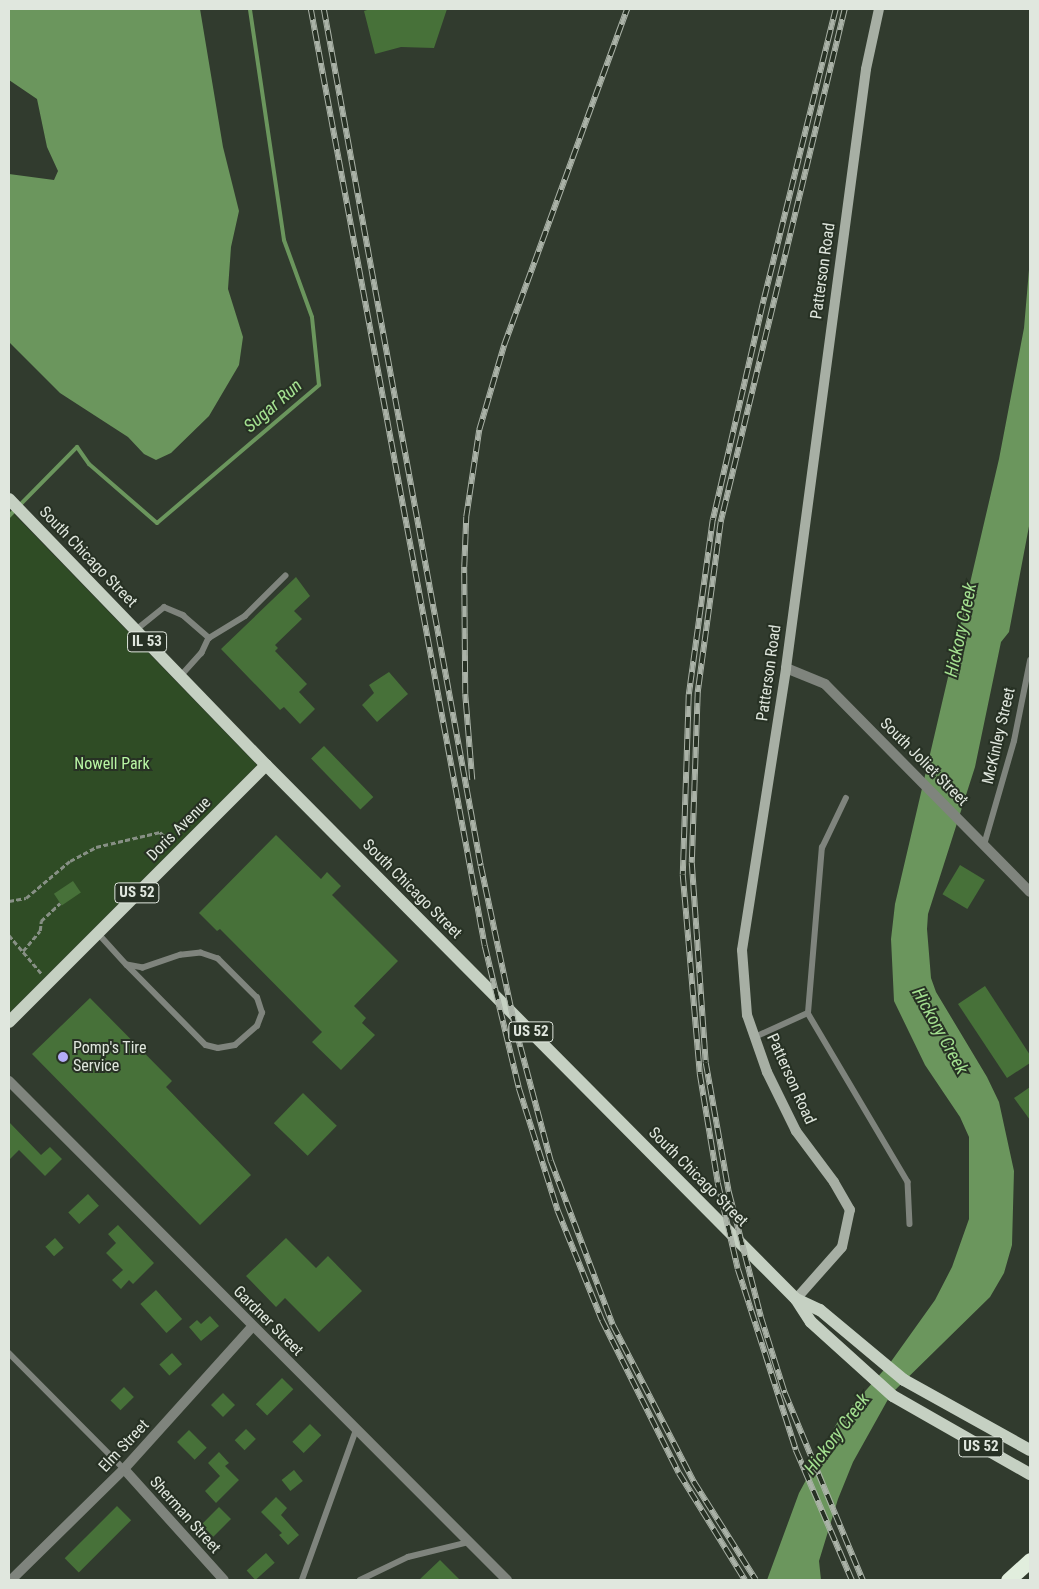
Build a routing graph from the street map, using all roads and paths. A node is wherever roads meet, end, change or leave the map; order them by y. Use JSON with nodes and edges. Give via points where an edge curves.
{"nodes":[{"id":1,"x":879,"y":9,"type":"edge"},
{"id":2,"x":9,"y":498,"type":"edge"},
{"id":3,"x":285,"y":576,"type":"dead end"},
{"id":4,"x":136,"y":630,"type":"junction"},
{"id":5,"x":209,"y":638,"type":"junction"},
{"id":6,"x":1030,"y":661,"type":"edge"},
{"id":7,"x":786,"y":668,"type":"junction"},
{"id":8,"x":181,"y":676,"type":"junction"},
{"id":9,"x":266,"y":765,"type":"junction"},
{"id":10,"x":846,"y":798,"type":"dead end"},
{"id":11,"x":984,"y":845,"type":"junction"},
{"id":12,"x":181,"y":850,"type":"junction"},
{"id":13,"x":1030,"y":892,"type":"edge"},
{"id":14,"x":9,"y":901,"type":"edge"},
{"id":15,"x":60,"y":904,"type":"dead end"},
{"id":16,"x":98,"y":933,"type":"junction"},
{"id":17,"x":9,"y":935,"type":"edge"},
{"id":18,"x":23,"y":950,"type":"junction"},
{"id":19,"x":127,"y":965,"type":"junction"},
{"id":20,"x":49,"y":982,"type":"junction"},
{"id":21,"x":808,"y":1013,"type":"junction"},
{"id":22,"x":9,"y":1022,"type":"edge"},
{"id":23,"x":755,"y":1037,"type":"junction"},
{"id":24,"x":9,"y":1081,"type":"edge"},
{"id":25,"x":910,"y":1224,"type":"dead end"},
{"id":26,"x":796,"y":1299,"type":"junction"},
{"id":27,"x":252,"y":1327,"type":"junction"},
{"id":28,"x":9,"y":1353,"type":"edge"},
{"id":29,"x":356,"y":1430,"type":"junction"},
{"id":30,"x":1030,"y":1450,"type":"edge"},
{"id":31,"x":124,"y":1469,"type":"junction"},
{"id":32,"x":1030,"y":1474,"type":"edge"},
{"id":33,"x":468,"y":1542,"type":"junction"},
{"id":34,"x":1030,"y":1560,"type":"edge"},
{"id":35,"x":11,"y":1580,"type":"edge"},
{"id":36,"x":224,"y":1580,"type":"edge"},
{"id":37,"x":302,"y":1580,"type":"edge"},
{"id":38,"x":360,"y":1580,"type":"edge"},
{"id":39,"x":507,"y":1580,"type":"edge"},
{"id":40,"x":1008,"y":1580,"type":"edge"}],
"edges":[{"from":1,"to":7,"type":"street","name":"Patterson Road","via":[[866,70]]},
{"from":2,"to":4,"type":"main road","name":"South Chicago Street","number":"IL 53"},
{"from":3,"to":5,"type":"lane","via":[[245,616]]},
{"from":4,"to":5,"type":"lane","via":[[164,607],[183,616]]},
{"from":4,"to":8,"type":"main road","name":"South Chicago Street","number":"IL 53"},
{"from":5,"to":8,"type":"lane","via":[[202,654]]},
{"from":6,"to":11,"type":"lane","name":"McKinley Street","via":[[1014,741]]},
{"from":7,"to":11,"type":"street","name":"South Joliet Street","via":[[826,684]]},
{"from":7,"to":23,"type":"street","name":"Patterson Road","via":[[742,950],[747,1014]]},
{"from":8,"to":9,"type":"main road","name":"South Chicago Street","number":"IL 53"},
{"from":9,"to":12,"type":"main road","name":"Doris Avenue","number":"US 52"},
{"from":9,"to":26,"type":"main road","name":"South Chicago Street","number":"US 52"},
{"from":10,"to":21,"type":"lane","via":[[822,848]]},
{"from":11,"to":13,"type":"street","name":"South Joliet Street"},
{"from":12,"to":14,"type":"path","via":[[160,832],[96,848],[70,861],[26,898]]},
{"from":12,"to":16,"type":"main road","name":"Doris Avenue","number":"US 52"},
{"from":15,"to":18,"type":"path","via":[[41,921],[40,931]]},
{"from":16,"to":19,"type":"lane"},
{"from":16,"to":20,"type":"main road","name":"Doris Avenue","number":"US 52"},
{"from":17,"to":18,"type":"path"},
{"from":18,"to":20,"type":"path"},
{"from":19,"to":19,"type":"lane","via":[[206,1045],[218,1048],[235,1045],[257,1026],[262,1013],[257,998],[218,959],[201,954],[181,955],[143,968]]},
{"from":20,"to":22,"type":"main road","name":"Doris Avenue","number":"US 52"},
{"from":21,"to":23,"type":"lane"},
{"from":21,"to":25,"type":"lane","via":[[908,1182]]},
{"from":23,"to":26,"type":"street","name":"Patterson Road","via":[[767,1072],[796,1131],[834,1182],[850,1210],[842,1247]]},
{"from":24,"to":27,"type":"street","name":"Gardner Street"},
{"from":26,"to":30,"type":"main road","name":"South Chicago Street","number":"US 52","via":[[820,1310],[904,1380]]},
{"from":26,"to":32,"type":"main road","name":"South Chicago Street","number":"US 52","via":[[811,1322],[893,1396]]},
{"from":27,"to":29,"type":"street","name":"Gardner Street"},
{"from":27,"to":31,"type":"street","name":"Elm Street"},
{"from":28,"to":31,"type":"lane"},
{"from":29,"to":33,"type":"street","name":"Gardner Street"},
{"from":29,"to":37,"type":"lane"},
{"from":31,"to":35,"type":"street","name":"Elm Street"},
{"from":31,"to":36,"type":"street","name":"Sherman Street"},
{"from":33,"to":38,"type":"lane","via":[[408,1557]]},
{"from":33,"to":39,"type":"street","name":"Gardner Street"},
{"from":34,"to":40,"type":"highway"}]}
